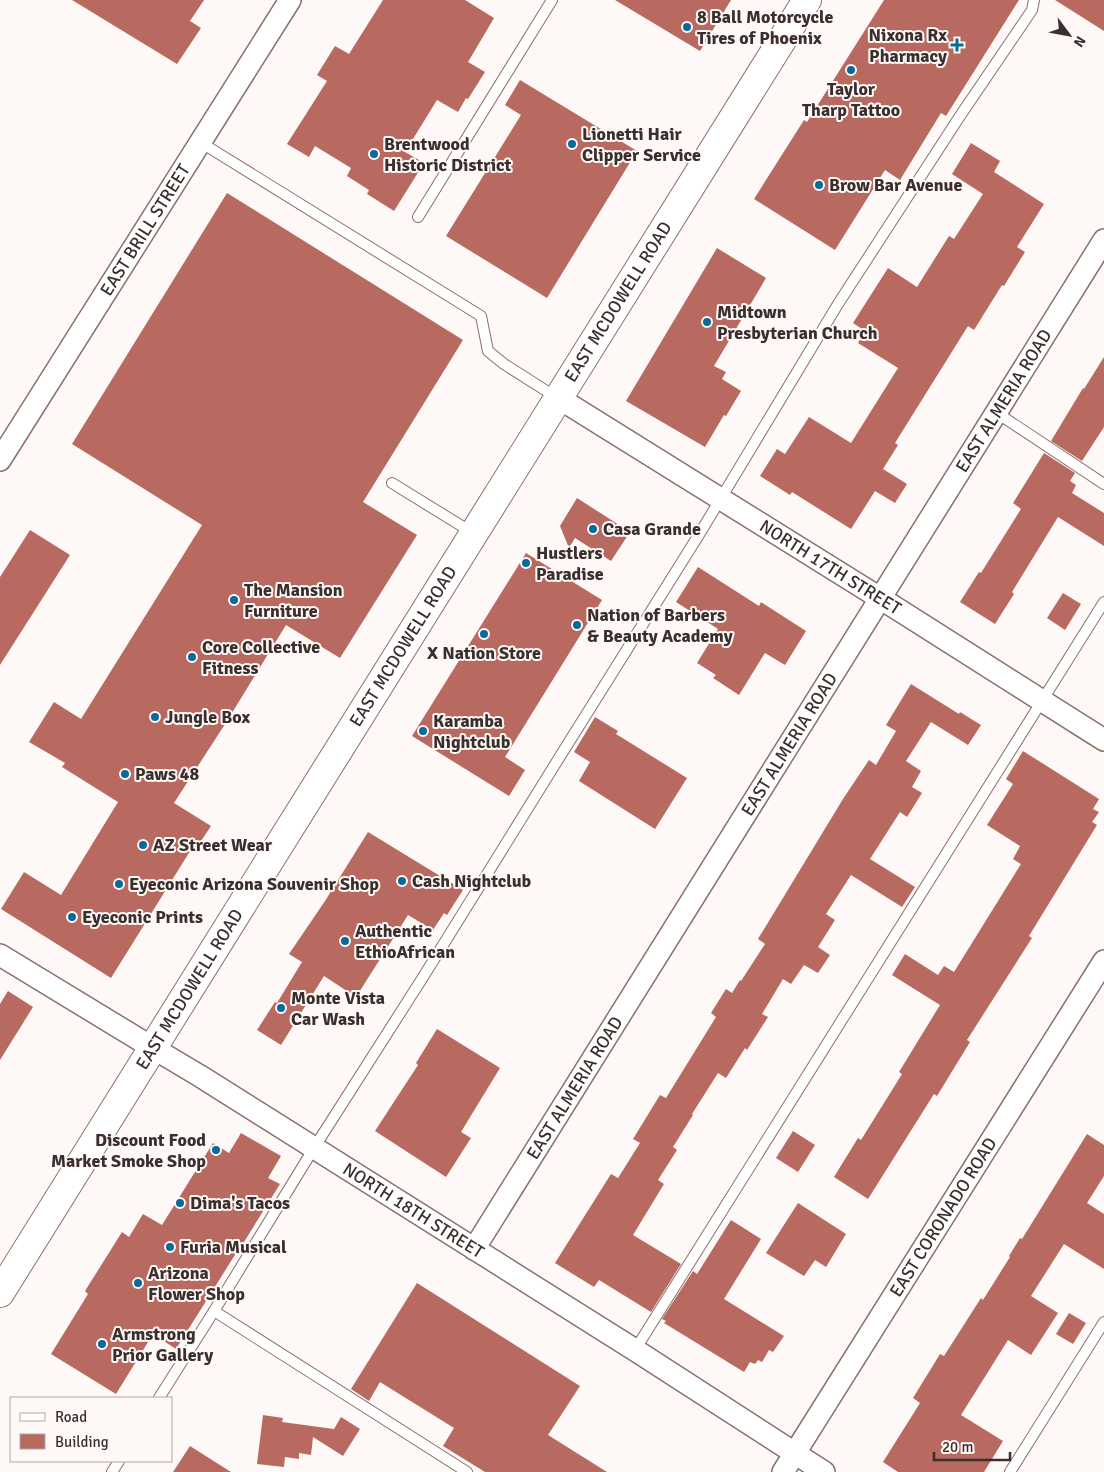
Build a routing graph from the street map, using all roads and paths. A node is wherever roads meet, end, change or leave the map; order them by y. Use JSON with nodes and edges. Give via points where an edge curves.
{"nodes":[{"id":1,"x":290,"y":0,"type":"edge"},
{"id":2,"x":552,"y":0,"type":"edge"},
{"id":3,"x":806,"y":0,"type":"edge"},
{"id":4,"x":1034,"y":0,"type":"edge"},
{"id":5,"x":200,"y":142,"type":"junction"},
{"id":6,"x":418,"y":217,"type":"dead end"},
{"id":7,"x":1104,"y":240,"type":"edge"},
{"id":8,"x":557,"y":397,"type":"junction"},
{"id":9,"x":997,"y":413,"type":"junction"},
{"id":10,"x":0,"y":460,"type":"edge"},
{"id":11,"x":392,"y":483,"type":"dead end"},
{"id":12,"x":1104,"y":484,"type":"edge"},
{"id":13,"x":721,"y":499,"type":"junction"},
{"id":14,"x":474,"y":534,"type":"junction"},
{"id":15,"x":881,"y":599,"type":"junction"},
{"id":16,"x":1104,"y":602,"type":"edge"},
{"id":17,"x":1041,"y":701,"type":"junction"},
{"id":18,"x":1104,"y":740,"type":"edge"},
{"id":19,"x":0,"y":955,"type":"edge"},
{"id":20,"x":1104,"y":961,"type":"edge"},
{"id":21,"x":153,"y":1048,"type":"junction"},
{"id":22,"x":314,"y":1148,"type":"junction"},
{"id":23,"x":474,"y":1248,"type":"junction"},
{"id":24,"x":0,"y":1293,"type":"edge"},
{"id":25,"x":214,"y":1310,"type":"junction"},
{"id":26,"x":1104,"y":1322,"type":"edge"},
{"id":27,"x":635,"y":1350,"type":"junction"},
{"id":28,"x":160,"y":1397,"type":"edge"},
{"id":29,"x":795,"y":1453,"type":"junction"},
{"id":30,"x":467,"y":1472,"type":"edge"},
{"id":31,"x":783,"y":1472,"type":"edge"},
{"id":32,"x":824,"y":1472,"type":"edge"},
{"id":33,"x":1010,"y":1472,"type":"edge"}],
"edges":[{"from":1,"to":5,"type":"street","name":"EAST BRILL STREET"},
{"from":2,"to":6,"type":"lane"},
{"from":3,"to":8,"type":"main road","name":"EAST MCDOWELL ROAD"},
{"from":4,"to":13,"type":"lane","via":[[1032,10],[838,304]]},
{"from":5,"to":8,"type":"lane","via":[[481,316],[488,351]]},
{"from":5,"to":10,"type":"street","name":"EAST BRILL STREET"},
{"from":7,"to":9,"type":"street","name":"EAST ALMERIA ROAD"},
{"from":8,"to":13,"type":"street","name":"NORTH 17TH STREET"},
{"from":8,"to":14,"type":"main road","name":"EAST MCDOWELL ROAD"},
{"from":9,"to":12,"type":"lane"},
{"from":9,"to":15,"type":"street","name":"EAST ALMERIA ROAD"},
{"from":11,"to":14,"type":"lane"},
{"from":13,"to":15,"type":"street","name":"NORTH 17TH STREET"},
{"from":13,"to":22,"type":"lane"},
{"from":14,"to":21,"type":"main road","name":"EAST MCDOWELL ROAD"},
{"from":15,"to":17,"type":"street","name":"NORTH 17TH STREET"},
{"from":15,"to":23,"type":"street","name":"EAST ALMERIA ROAD"},
{"from":16,"to":17,"type":"lane"},
{"from":17,"to":18,"type":"street","name":"NORTH 17TH STREET"},
{"from":17,"to":27,"type":"lane"},
{"from":19,"to":21,"type":"street","name":"NORTH 18TH STREET"},
{"from":20,"to":29,"type":"street","name":"EAST CORONADO ROAD"},
{"from":21,"to":22,"type":"street","name":"NORTH 18TH STREET"},
{"from":21,"to":24,"type":"main road","name":"EAST MCDOWELL ROAD"},
{"from":22,"to":23,"type":"street","name":"NORTH 18TH STREET"},
{"from":22,"to":25,"type":"lane"},
{"from":23,"to":27,"type":"street","name":"NORTH 18TH STREET"},
{"from":25,"to":28,"type":"lane"},
{"from":25,"to":30,"type":"lane"},
{"from":26,"to":33,"type":"lane"},
{"from":27,"to":29,"type":"street","name":"NORTH 18TH STREET"},
{"from":29,"to":31,"type":"street","name":"EAST CORONADO ROAD"},
{"from":29,"to":32,"type":"street","name":"NORTH 18TH STREET"}]}
